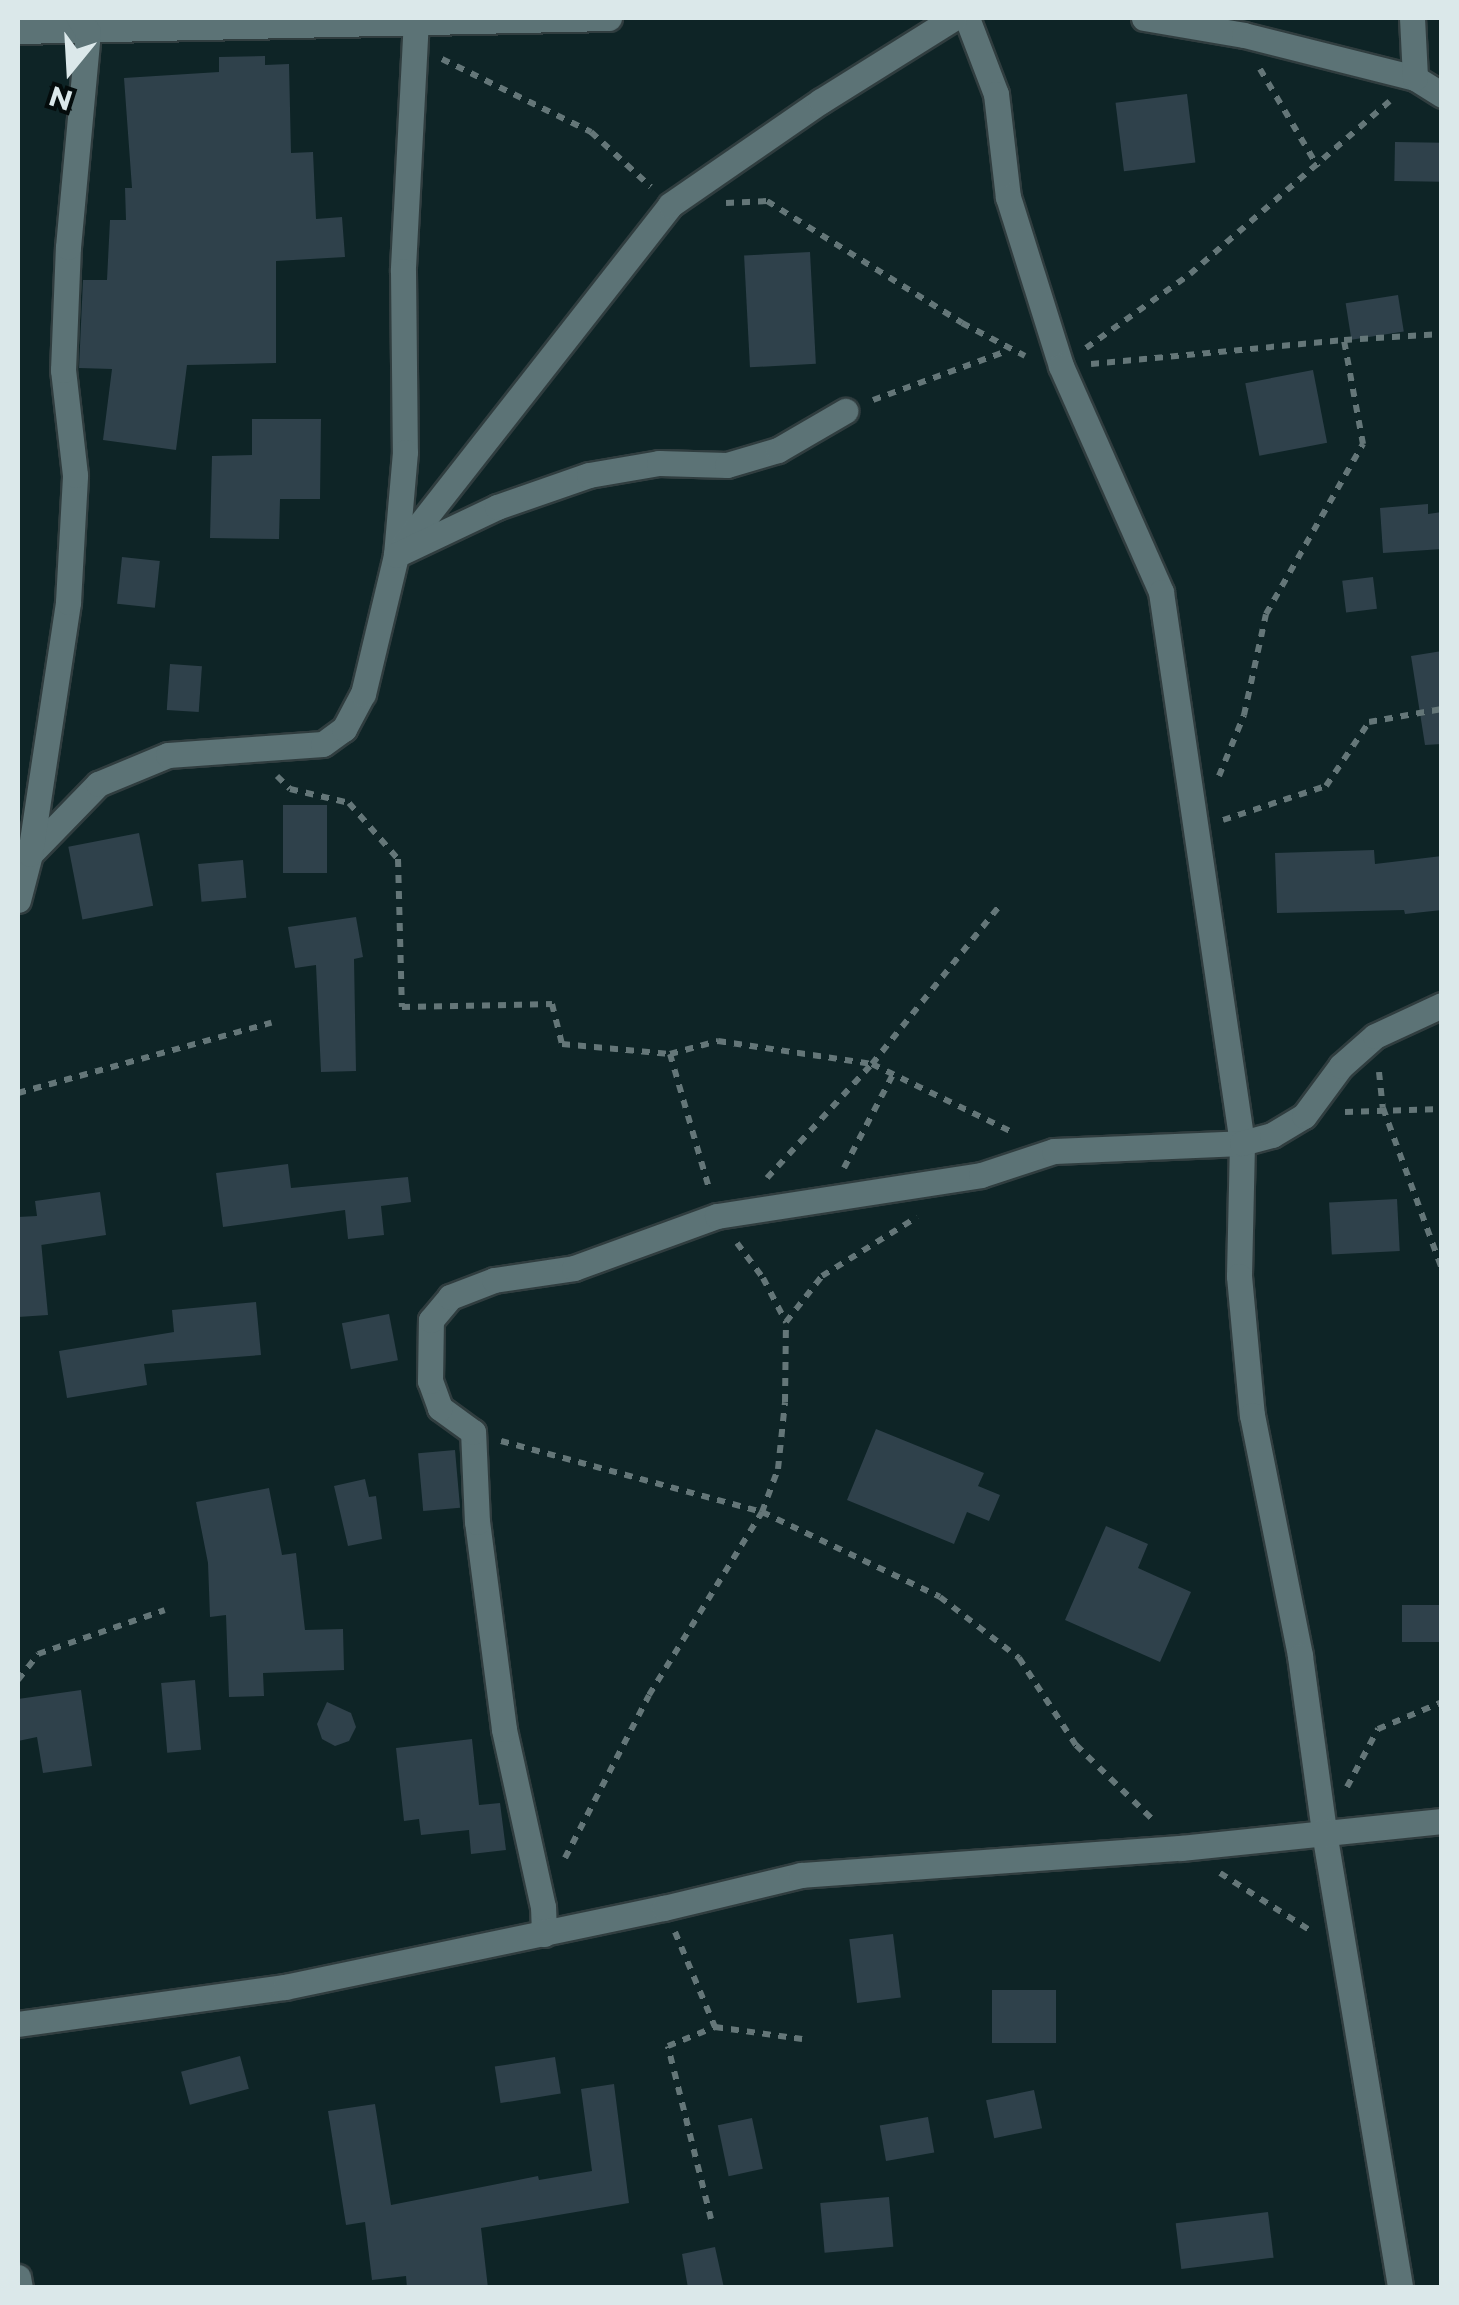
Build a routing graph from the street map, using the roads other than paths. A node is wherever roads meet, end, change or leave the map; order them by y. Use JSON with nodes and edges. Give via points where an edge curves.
{"nodes":[{"id":1,"x":609,"y":18,"type":"edge"},
{"id":2,"x":954,"y":18,"type":"edge"},
{"id":3,"x":967,"y":18,"type":"edge"},
{"id":4,"x":1144,"y":18,"type":"edge"},
{"id":5,"x":1412,"y":18,"type":"edge"},
{"id":6,"x":416,"y":20,"type":"edge"},
{"id":7,"x":180,"y":21,"type":"edge"},
{"id":8,"x":84,"y":25,"type":"edge"},
{"id":9,"x":18,"y":31,"type":"edge"},
{"id":10,"x":1415,"y":78,"type":"junction"},
{"id":11,"x":1442,"y":95,"type":"edge"},
{"id":12,"x":844,"y":411,"type":"road end"},
{"id":13,"x":396,"y":555,"type":"junction"},
{"id":14,"x":30,"y":854,"type":"junction"},
{"id":15,"x":18,"y":900,"type":"edge"},
{"id":16,"x":1442,"y":1005,"type":"edge"},
{"id":17,"x":1242,"y":1143,"type":"junction"},
{"id":18,"x":1442,"y":1820,"type":"edge"},
{"id":19,"x":1324,"y":1832,"type":"junction"},
{"id":20,"x":544,"y":1934,"type":"junction"},
{"id":21,"x":18,"y":2024,"type":"edge"},
{"id":22,"x":18,"y":2277,"type":"edge"},
{"id":23,"x":20,"y":2288,"type":"edge"},
{"id":24,"x":1400,"y":2288,"type":"edge"}],
"edges":[{"from":1,"to":6,"type":"street"},
{"from":2,"to":13,"type":"street","via":[[670,205]]},
{"from":3,"to":17,"type":"street","via":[[996,94],[1008,197],[1060,366],[1162,592]]},
{"from":4,"to":10,"type":"street","via":[[1244,35]]},
{"from":5,"to":10,"type":"street"},
{"from":6,"to":7,"type":"street"},
{"from":6,"to":13,"type":"street","via":[[404,271],[405,452]]},
{"from":7,"to":8,"type":"street"},
{"from":8,"to":9,"type":"street"},
{"from":8,"to":14,"type":"street","via":[[63,370],[75,475],[68,602]]},
{"from":10,"to":11,"type":"street"},
{"from":12,"to":13,"type":"street","via":[[778,450],[727,465],[659,464],[590,475],[497,507]]},
{"from":13,"to":14,"type":"street","via":[[363,694],[344,729],[322,744],[168,755],[98,784]]},
{"from":14,"to":15,"type":"street"},
{"from":16,"to":17,"type":"street","via":[[1375,1036],[1341,1066],[1304,1116]]},
{"from":17,"to":19,"type":"street","via":[[1239,1276],[1252,1415],[1300,1656]]},
{"from":17,"to":20,"type":"street","via":[[1054,1151],[980,1174],[718,1216],[574,1268],[494,1280],[450,1298],[431,1320],[430,1381],[440,1408],[472,1432],[504,1730]]},
{"from":18,"to":19,"type":"street"},
{"from":19,"to":20,"type":"street","via":[[801,1875]]},
{"from":19,"to":24,"type":"street"},
{"from":20,"to":21,"type":"street","via":[[284,1987]]},
{"from":22,"to":23,"type":"street"}]}
